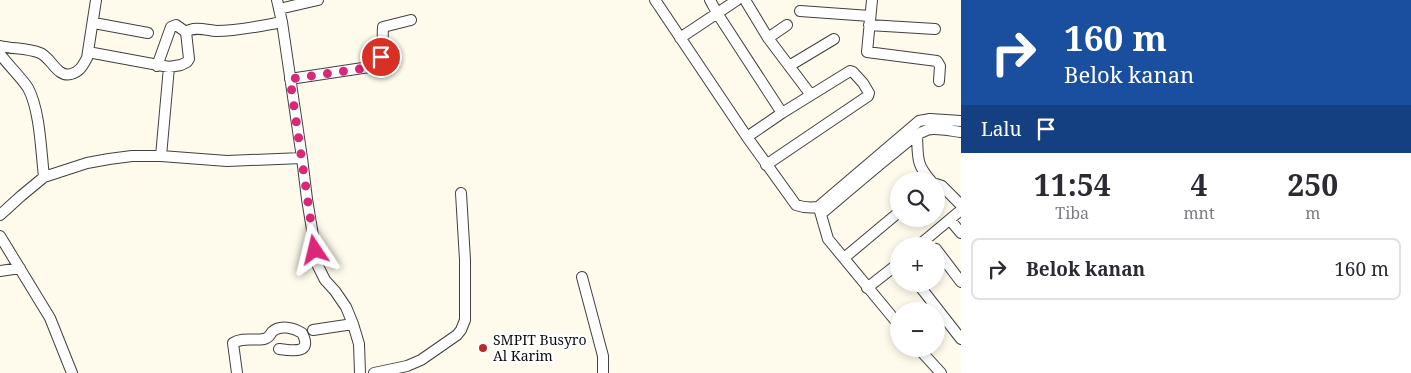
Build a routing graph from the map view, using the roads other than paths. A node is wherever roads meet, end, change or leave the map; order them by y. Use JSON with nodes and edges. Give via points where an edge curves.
{"nodes":[{"id":1,"x":96,"y":0,"type":"edge"},
{"id":2,"x":318,"y":0,"type":"edge"},
{"id":3,"x":655,"y":0,"type":"edge"},
{"id":4,"x":710,"y":0,"type":"edge"},
{"id":5,"x":737,"y":0,"type":"edge"},
{"id":6,"x":745,"y":0,"type":"edge"},
{"id":7,"x":872,"y":0,"type":"edge"},
{"id":8,"x":278,"y":4,"type":"edge"},
{"id":9,"x":800,"y":11,"type":"dead end"},
{"id":10,"x":716,"y":13,"type":"junction"},
{"id":11,"x":411,"y":20,"type":"dead end"},
{"id":12,"x":870,"y":21,"type":"junction"},
{"id":13,"x":282,"y":22,"type":"junction"},
{"id":14,"x":94,"y":23,"type":"junction"},
{"id":15,"x":787,"y":25,"type":"dead end"},
{"id":16,"x":935,"y":29,"type":"dead end"},
{"id":17,"x":186,"y":32,"type":"junction"},
{"id":18,"x":148,"y":33,"type":"dead end"},
{"id":19,"x":680,"y":38,"type":"junction"},
{"id":20,"x":768,"y":38,"type":"junction"},
{"id":21,"x":834,"y":39,"type":"dead end"},
{"id":22,"x":0,"y":46,"type":"edge"},
{"id":23,"x":88,"y":52,"type":"junction"},
{"id":24,"x":0,"y":54,"type":"edge"},
{"id":25,"x":157,"y":66,"type":"junction"},
{"id":26,"x":789,"y":66,"type":"junction"},
{"id":27,"x":169,"y":67,"type":"junction"},
{"id":28,"x":290,"y":79,"type":"junction"},
{"id":29,"x":939,"y":81,"type":"dead end"},
{"id":30,"x":811,"y":95,"type":"junction"},
{"id":31,"x":782,"y":113,"type":"junction"},
{"id":32,"x":961,"y":121,"type":"edge"},
{"id":33,"x":930,"y":124,"type":"junction"},
{"id":34,"x":961,"y":132,"type":"edge"},
{"id":35,"x":917,"y":135,"type":"junction"},
{"id":36,"x":747,"y":137,"type":"junction"},
{"id":37,"x":161,"y":156,"type":"junction"},
{"id":38,"x":302,"y":158,"type":"junction"},
{"id":39,"x":766,"y":165,"type":"junction"},
{"id":40,"x":923,"y":172,"type":"edge"},
{"id":41,"x":44,"y":177,"type":"junction"},
{"id":42,"x":945,"y":189,"type":"edge"},
{"id":43,"x":462,"y":193,"type":"dead end"},
{"id":44,"x":961,"y":205,"type":"edge"},
{"id":45,"x":961,"y":210,"type":"edge"},
{"id":46,"x":820,"y":211,"type":"junction"},
{"id":47,"x":0,"y":215,"type":"edge"},
{"id":48,"x":890,"y":220,"type":"edge"},
{"id":49,"x":950,"y":220,"type":"junction"},
{"id":50,"x":961,"y":234,"type":"edge"},
{"id":51,"x":0,"y":236,"type":"edge"},
{"id":52,"x":935,"y":237,"type":"edge"},
{"id":53,"x":844,"y":258,"type":"junction"},
{"id":54,"x":945,"y":261,"type":"edge"},
{"id":55,"x":20,"y":268,"type":"junction"},
{"id":56,"x":890,"y":270,"type":"edge"},
{"id":57,"x":0,"y":271,"type":"edge"},
{"id":58,"x":582,"y":277,"type":"dead end"},
{"id":59,"x":961,"y":282,"type":"edge"},
{"id":60,"x":867,"y":288,"type":"junction"},
{"id":61,"x":924,"y":292,"type":"edge"},
{"id":62,"x":890,"y":315,"type":"edge"},
{"id":63,"x":353,"y":324,"type":"junction"},
{"id":64,"x":313,"y":330,"type":"dead end"},
{"id":65,"x":960,"y":336,"type":"edge"},
{"id":66,"x":279,"y":349,"type":"dead end"},
{"id":67,"x":926,"y":357,"type":"edge"},
{"id":68,"x":72,"y":373,"type":"edge"},
{"id":69,"x":237,"y":373,"type":"edge"},
{"id":70,"x":360,"y":373,"type":"edge"},
{"id":71,"x":374,"y":373,"type":"edge"},
{"id":72,"x":603,"y":373,"type":"edge"},
{"id":73,"x":941,"y":373,"type":"edge"}],
"edges":[{"from":1,"to":14,"type":"street"},
{"from":2,"to":8,"type":"street"},
{"from":3,"to":19,"type":"street"},
{"from":4,"to":10,"type":"street"},
{"from":5,"to":10,"type":"street"},
{"from":6,"to":20,"type":"street"},
{"from":7,"to":12,"type":"street"},
{"from":8,"to":13,"type":"street"},
{"from":9,"to":12,"type":"street"},
{"from":10,"to":19,"type":"street"},
{"from":10,"to":31,"type":"street"},
{"from":11,"to":28,"type":"street","via":[[383,27],[382,54],[376,66]]},
{"from":12,"to":16,"type":"street"},
{"from":12,"to":29,"type":"street","via":[[867,53],[937,61]]},
{"from":13,"to":17,"type":"street","via":[[235,30],[193,28]]},
{"from":13,"to":28,"type":"street"},
{"from":14,"to":18,"type":"street"},
{"from":14,"to":23,"type":"street"},
{"from":15,"to":20,"type":"street"},
{"from":17,"to":25,"type":"street","via":[[172,26]]},
{"from":17,"to":27,"type":"street","via":[[189,59],[181,65]]},
{"from":19,"to":36,"type":"street"},
{"from":20,"to":26,"type":"street"},
{"from":21,"to":26,"type":"street"},
{"from":22,"to":23,"type":"street","via":[[41,53],[67,75],[80,70]]},
{"from":23,"to":25,"type":"street"},
{"from":24,"to":41,"type":"street","via":[[31,96]]},
{"from":25,"to":27,"type":"street"},
{"from":26,"to":30,"type":"street"},
{"from":27,"to":37,"type":"street"},
{"from":28,"to":38,"type":"street"},
{"from":30,"to":31,"type":"street"},
{"from":30,"to":39,"type":"street","via":[[851,71],[869,93]]},
{"from":31,"to":36,"type":"street"},
{"from":32,"to":33,"type":"street"},
{"from":33,"to":34,"type":"street"},
{"from":33,"to":35,"type":"street"},
{"from":33,"to":46,"type":"street","via":[[924,119],[917,122]]},
{"from":35,"to":40,"type":"street","via":[[917,153]]},
{"from":35,"to":46,"type":"street"},
{"from":36,"to":39,"type":"street"},
{"from":37,"to":38,"type":"street","via":[[227,161]]},
{"from":37,"to":41,"type":"street","via":[[109,158]]},
{"from":38,"to":63,"type":"street","via":[[318,266],[346,307]]},
{"from":39,"to":46,"type":"street","via":[[796,205]]},
{"from":41,"to":47,"type":"street"},
{"from":42,"to":44,"type":"street"},
{"from":43,"to":71,"type":"street","via":[[466,283],[463,326],[450,340],[415,364]]},
{"from":45,"to":49,"type":"street"},
{"from":46,"to":53,"type":"street","via":[[828,239]]},
{"from":48,"to":53,"type":"street"},
{"from":49,"to":50,"type":"street"},
{"from":49,"to":52,"type":"street"},
{"from":51,"to":55,"type":"street"},
{"from":53,"to":60,"type":"street"},
{"from":54,"to":59,"type":"street"},
{"from":55,"to":57,"type":"street"},
{"from":55,"to":68,"type":"street","via":[[50,318]]},
{"from":56,"to":60,"type":"street"},
{"from":58,"to":72,"type":"street","via":[[603,356]]},
{"from":60,"to":62,"type":"street"},
{"from":61,"to":65,"type":"street"},
{"from":63,"to":64,"type":"street"},
{"from":63,"to":70,"type":"street","via":[[359,344]]},
{"from":66,"to":69,"type":"street","via":[[303,349],[306,343],[302,333],[278,328],[265,339],[232,343]]},
{"from":67,"to":73,"type":"street"}]}
